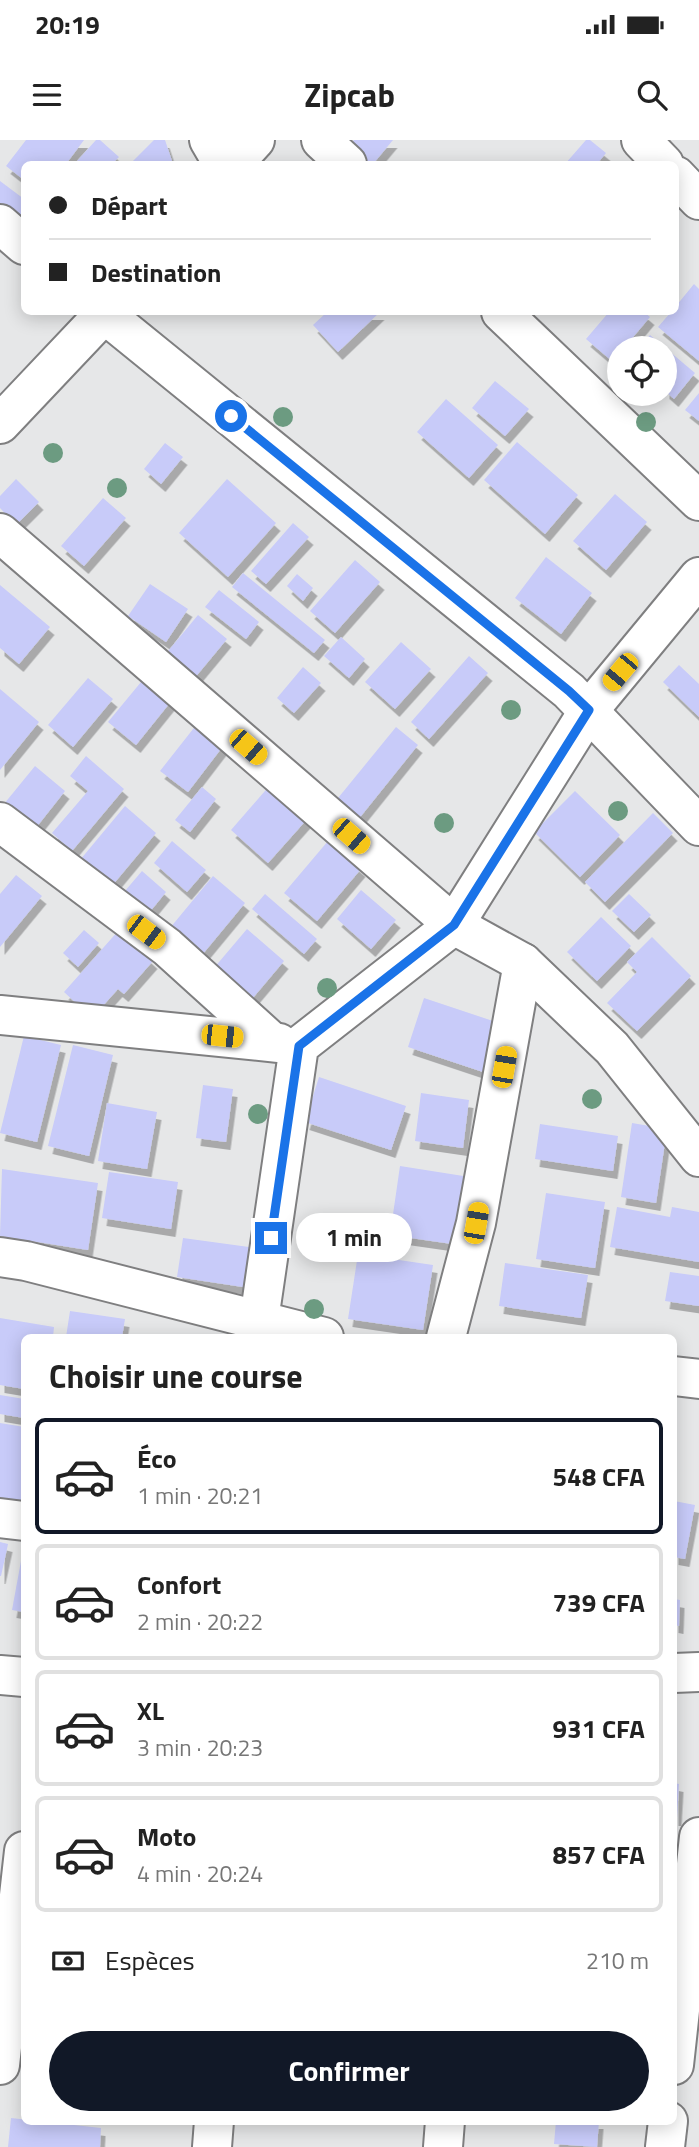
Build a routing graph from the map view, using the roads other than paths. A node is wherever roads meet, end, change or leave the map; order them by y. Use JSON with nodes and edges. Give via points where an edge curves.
{"nodes":[{"id":1,"x":209,"y":140,"type":"edge"},
{"id":2,"x":255,"y":140,"type":"edge"},
{"id":3,"x":321,"y":140,"type":"edge"},
{"id":4,"x":641,"y":140,"type":"edge"},
{"id":5,"x":221,"y":161,"type":"edge"},
{"id":6,"x":236,"y":161,"type":"edge"},
{"id":7,"x":343,"y":161,"type":"edge"},
{"id":8,"x":661,"y":161,"type":"edge"},
{"id":9,"x":679,"y":179,"type":"edge"},
{"id":10,"x":699,"y":200,"type":"edge"},
{"id":11,"x":0,"y":224,"type":"edge"},
{"id":12,"x":21,"y":242,"type":"edge"},
{"id":13,"x":101,"y":315,"type":"edge"},
{"id":14,"x":108,"y":315,"type":"edge"},
{"id":15,"x":504,"y":315,"type":"edge"},
{"id":16,"x":0,"y":424,"type":"edge"},
{"id":17,"x":699,"y":501,"type":"edge"},
{"id":18,"x":0,"y":533,"type":"edge"},
{"id":19,"x":699,"y":577,"type":"edge"},
{"id":20,"x":589,"y":710,"type":"junction"},
{"id":21,"x":0,"y":822,"type":"edge"},
{"id":22,"x":699,"y":826,"type":"edge"},
{"id":23,"x":454,"y":925,"type":"junction"},
{"id":24,"x":523,"y":963,"type":"junction"},
{"id":25,"x":0,"y":1015,"type":"edge"},
{"id":26,"x":285,"y":1044,"type":"junction"},
{"id":27,"x":699,"y":1157,"type":"edge"},
{"id":28,"x":0,"y":1257,"type":"edge"},
{"id":29,"x":259,"y":1320,"type":"junction"},
{"id":30,"x":313,"y":1334,"type":"edge"},
{"id":31,"x":447,"y":1334,"type":"edge"},
{"id":32,"x":677,"y":1376,"type":"edge"},
{"id":33,"x":699,"y":1379,"type":"edge"},
{"id":34,"x":0,"y":1518,"type":"edge"},
{"id":35,"x":21,"y":1521,"type":"edge"},
{"id":36,"x":699,"y":1672,"type":"edge"},
{"id":37,"x":677,"y":1673,"type":"edge"},
{"id":38,"x":0,"y":1675,"type":"edge"},
{"id":39,"x":21,"y":1677,"type":"edge"},
{"id":40,"x":699,"y":1837,"type":"edge"},
{"id":41,"x":21,"y":1879,"type":"edge"},
{"id":42,"x":677,"y":2038,"type":"edge"},
{"id":43,"x":0,"y":2065,"type":"edge"},
{"id":44,"x":214,"y":2125,"type":"edge"},
{"id":45,"x":445,"y":2125,"type":"edge"},
{"id":46,"x":668,"y":2125,"type":"edge"},
{"id":47,"x":212,"y":2147,"type":"edge"},
{"id":48,"x":443,"y":2147,"type":"edge"},
{"id":49,"x":665,"y":2147,"type":"edge"}],
"edges":[{"from":1,"to":5,"type":"street"},
{"from":2,"to":6,"type":"street"},
{"from":3,"to":7,"type":"street"},
{"from":4,"to":8,"type":"street"},
{"from":9,"to":10,"type":"street"},
{"from":11,"to":12,"type":"street"},
{"from":13,"to":16,"type":"street"},
{"from":14,"to":20,"type":"street"},
{"from":15,"to":17,"type":"street"},
{"from":18,"to":23,"type":"street"},
{"from":19,"to":20,"type":"street"},
{"from":20,"to":22,"type":"street"},
{"from":20,"to":23,"type":"street"},
{"from":21,"to":26,"type":"street","via":[[167,947]]},
{"from":23,"to":24,"type":"street"},
{"from":23,"to":26,"type":"street"},
{"from":24,"to":27,"type":"street","via":[[612,1048]]},
{"from":24,"to":31,"type":"street","via":[[476,1223]]},
{"from":25,"to":26,"type":"street"},
{"from":26,"to":29,"type":"street"},
{"from":28,"to":29,"type":"street"},
{"from":29,"to":30,"type":"street"},
{"from":32,"to":33,"type":"street"},
{"from":34,"to":35,"type":"street"},
{"from":36,"to":37,"type":"street"},
{"from":38,"to":39,"type":"street"},
{"from":40,"to":42,"type":"street"},
{"from":41,"to":43,"type":"street"},
{"from":44,"to":47,"type":"street"},
{"from":45,"to":48,"type":"street"},
{"from":46,"to":49,"type":"street"}]}
